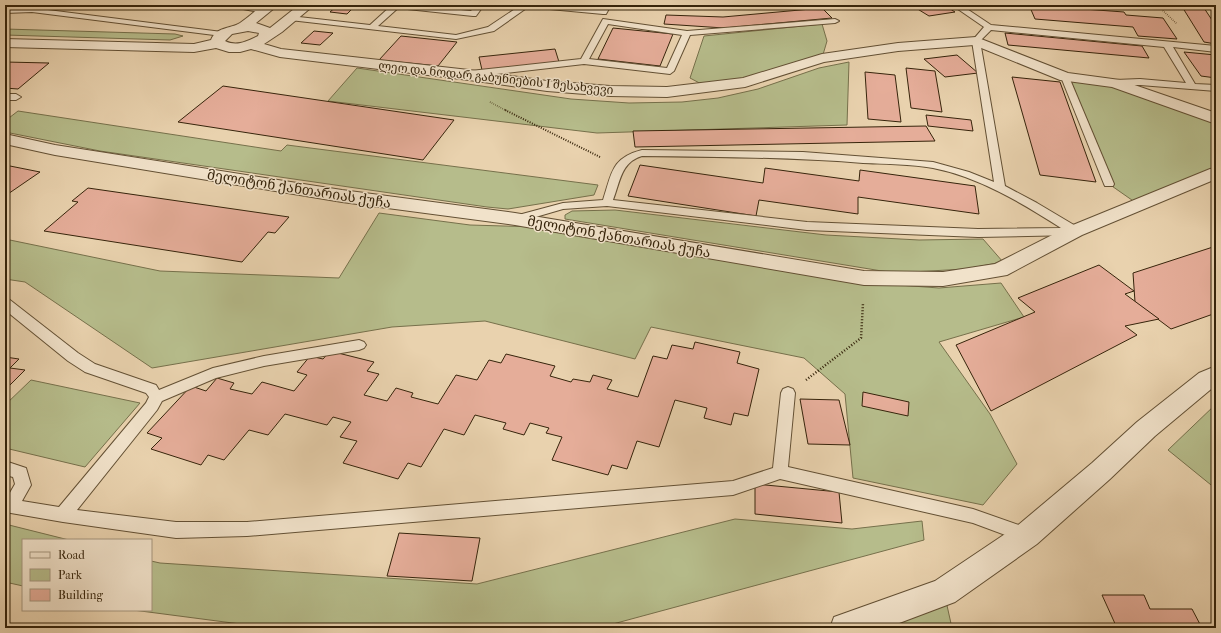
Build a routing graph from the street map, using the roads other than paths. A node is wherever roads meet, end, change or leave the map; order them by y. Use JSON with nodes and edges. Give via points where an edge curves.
{"nodes":[{"id":1,"x":233,"y":5,"type":"edge"},
{"id":2,"x":307,"y":5,"type":"edge"},
{"id":3,"x":396,"y":5,"type":"edge"},
{"id":4,"x":480,"y":5,"type":"edge"},
{"id":5,"x":528,"y":5,"type":"edge"},
{"id":6,"x":607,"y":5,"type":"edge"},
{"id":7,"x":956,"y":5,"type":"edge"},
{"id":8,"x":267,"y":8,"type":"edge"},
{"id":9,"x":5,"y":11,"type":"edge"},
{"id":10,"x":290,"y":18,"type":"junction"},
{"id":11,"x":835,"y":21,"type":"dead end"},
{"id":12,"x":243,"y":27,"type":"junction"},
{"id":13,"x":989,"y":27,"type":"junction"},
{"id":14,"x":371,"y":28,"type":"junction"},
{"id":15,"x":687,"y":33,"type":"junction"},
{"id":16,"x":266,"y":37,"type":"junction"},
{"id":17,"x":220,"y":38,"type":"junction"},
{"id":18,"x":976,"y":41,"type":"junction"},
{"id":19,"x":5,"y":43,"type":"edge"},
{"id":20,"x":1167,"y":44,"type":"junction"},
{"id":21,"x":252,"y":45,"type":"junction"},
{"id":22,"x":1216,"y":48,"type":"edge"},
{"id":23,"x":584,"y":61,"type":"junction"},
{"id":24,"x":468,"y":75,"type":"junction"},
{"id":25,"x":1065,"y":77,"type":"junction"},
{"id":26,"x":1115,"y":83,"type":"junction"},
{"id":27,"x":1192,"y":86,"type":"junction"},
{"id":28,"x":1216,"y":88,"type":"edge"},
{"id":29,"x":5,"y":97,"type":"edge"},
{"id":30,"x":16,"y":97,"type":"dead end"},
{"id":31,"x":1216,"y":119,"type":"edge"},
{"id":32,"x":5,"y":139,"type":"edge"},
{"id":33,"x":1216,"y":173,"type":"edge"},
{"id":34,"x":1109,"y":184,"type":"dead end"},
{"id":35,"x":1000,"y":188,"type":"junction"},
{"id":36,"x":607,"y":203,"type":"junction"},
{"id":37,"x":515,"y":219,"type":"junction"},
{"id":38,"x":1075,"y":231,"type":"junction"},
{"id":39,"x":5,"y":303,"type":"edge"},
{"id":40,"x":359,"y":345,"type":"dead end"},
{"id":41,"x":1216,"y":375,"type":"edge"},
{"id":42,"x":788,"y":393,"type":"road end"},
{"id":43,"x":156,"y":397,"type":"junction"},
{"id":44,"x":5,"y":468,"type":"edge"},
{"id":45,"x":780,"y":472,"type":"junction"},
{"id":46,"x":8,"y":505,"type":"edge"},
{"id":47,"x":63,"y":515,"type":"junction"},
{"id":48,"x":1027,"y":535,"type":"junction"},
{"id":49,"x":845,"y":628,"type":"edge"}],
"edges":[{"from":1,"to":8,"type":"lane"},
{"from":2,"to":10,"type":"street"},
{"from":3,"to":4,"type":"lane","via":[[473,14]]},
{"from":3,"to":14,"type":"lane"},
{"from":5,"to":6,"type":"lane","via":[[603,12]]},
{"from":5,"to":14,"type":"lane","via":[[491,29],[456,37]]},
{"from":7,"to":13,"type":"lane"},
{"from":8,"to":12,"type":"street"},
{"from":9,"to":17,"type":"lane","via":[[32,10],[87,16]]},
{"from":10,"to":14,"type":"lane"},
{"from":10,"to":16,"type":"street"},
{"from":11,"to":15,"type":"lane"},
{"from":12,"to":16,"type":"street","via":[[263,29],[266,31]]},
{"from":12,"to":17,"type":"street"},
{"from":13,"to":18,"type":"lane"},
{"from":13,"to":20,"type":"lane"},
{"from":15,"to":23,"type":"lane","via":[[606,21]]},
{"from":15,"to":23,"type":"lane","via":[[670,71]]},
{"from":16,"to":21,"type":"street"},
{"from":17,"to":19,"type":"street","via":[[194,48]]},
{"from":17,"to":21,"type":"street","via":[[225,47]]},
{"from":18,"to":24,"type":"street","name":"ლეო და ნოდარ გაბუნიების I შესახვევი","via":[[898,47],[822,58],[745,82],[668,92],[610,91]]},
{"from":18,"to":25,"type":"street"},
{"from":18,"to":35,"type":"lane"},
{"from":20,"to":22,"type":"lane"},
{"from":20,"to":27,"type":"lane"},
{"from":21,"to":24,"type":"street","name":"ლეო და ნოდარ გაბუნიების I შესახვევი","via":[[280,53]]},
{"from":23,"to":24,"type":"lane"},
{"from":25,"to":26,"type":"street"},
{"from":25,"to":34,"type":"lane"},
{"from":26,"to":27,"type":"lane"},
{"from":26,"to":31,"type":"street"},
{"from":27,"to":28,"type":"lane"},
{"from":29,"to":30,"type":"lane"},
{"from":32,"to":37,"type":"street","name":"მელიტონ ქანთარიას ქუჩა","via":[[55,150],[342,196]]},
{"from":33,"to":38,"type":"street","name":"მელიტონ ქანთარიას ქუჩა"},
{"from":35,"to":36,"type":"lane","via":[[966,174],[933,165],[803,155],[642,153],[631,156],[621,164]]},
{"from":35,"to":38,"type":"lane"},
{"from":36,"to":37,"type":"lane","via":[[563,206]]},
{"from":36,"to":38,"type":"lane","via":[[807,226],[978,233]]},
{"from":37,"to":38,"type":"street","name":"მელიტონ ქანთარიას ქუჩა","via":[[864,278],[943,279],[1000,270]]},
{"from":39,"to":43,"type":"lane","via":[[90,368],[151,389]]},
{"from":40,"to":43,"type":"lane","via":[[264,361],[213,373]]},
{"from":41,"to":48,"type":"street","via":[[1207,379],[1146,429]]},
{"from":42,"to":45,"type":"lane"},
{"from":43,"to":47,"type":"lane","via":[[152,406]]},
{"from":44,"to":46,"type":"lane","via":[[20,473],[23,485]]},
{"from":45,"to":47,"type":"lane","via":[[733,488],[247,529],[176,530]]},
{"from":45,"to":48,"type":"lane","via":[[973,516]]},
{"from":46,"to":47,"type":"lane"},
{"from":48,"to":49,"type":"street","via":[[944,592]]}]}
